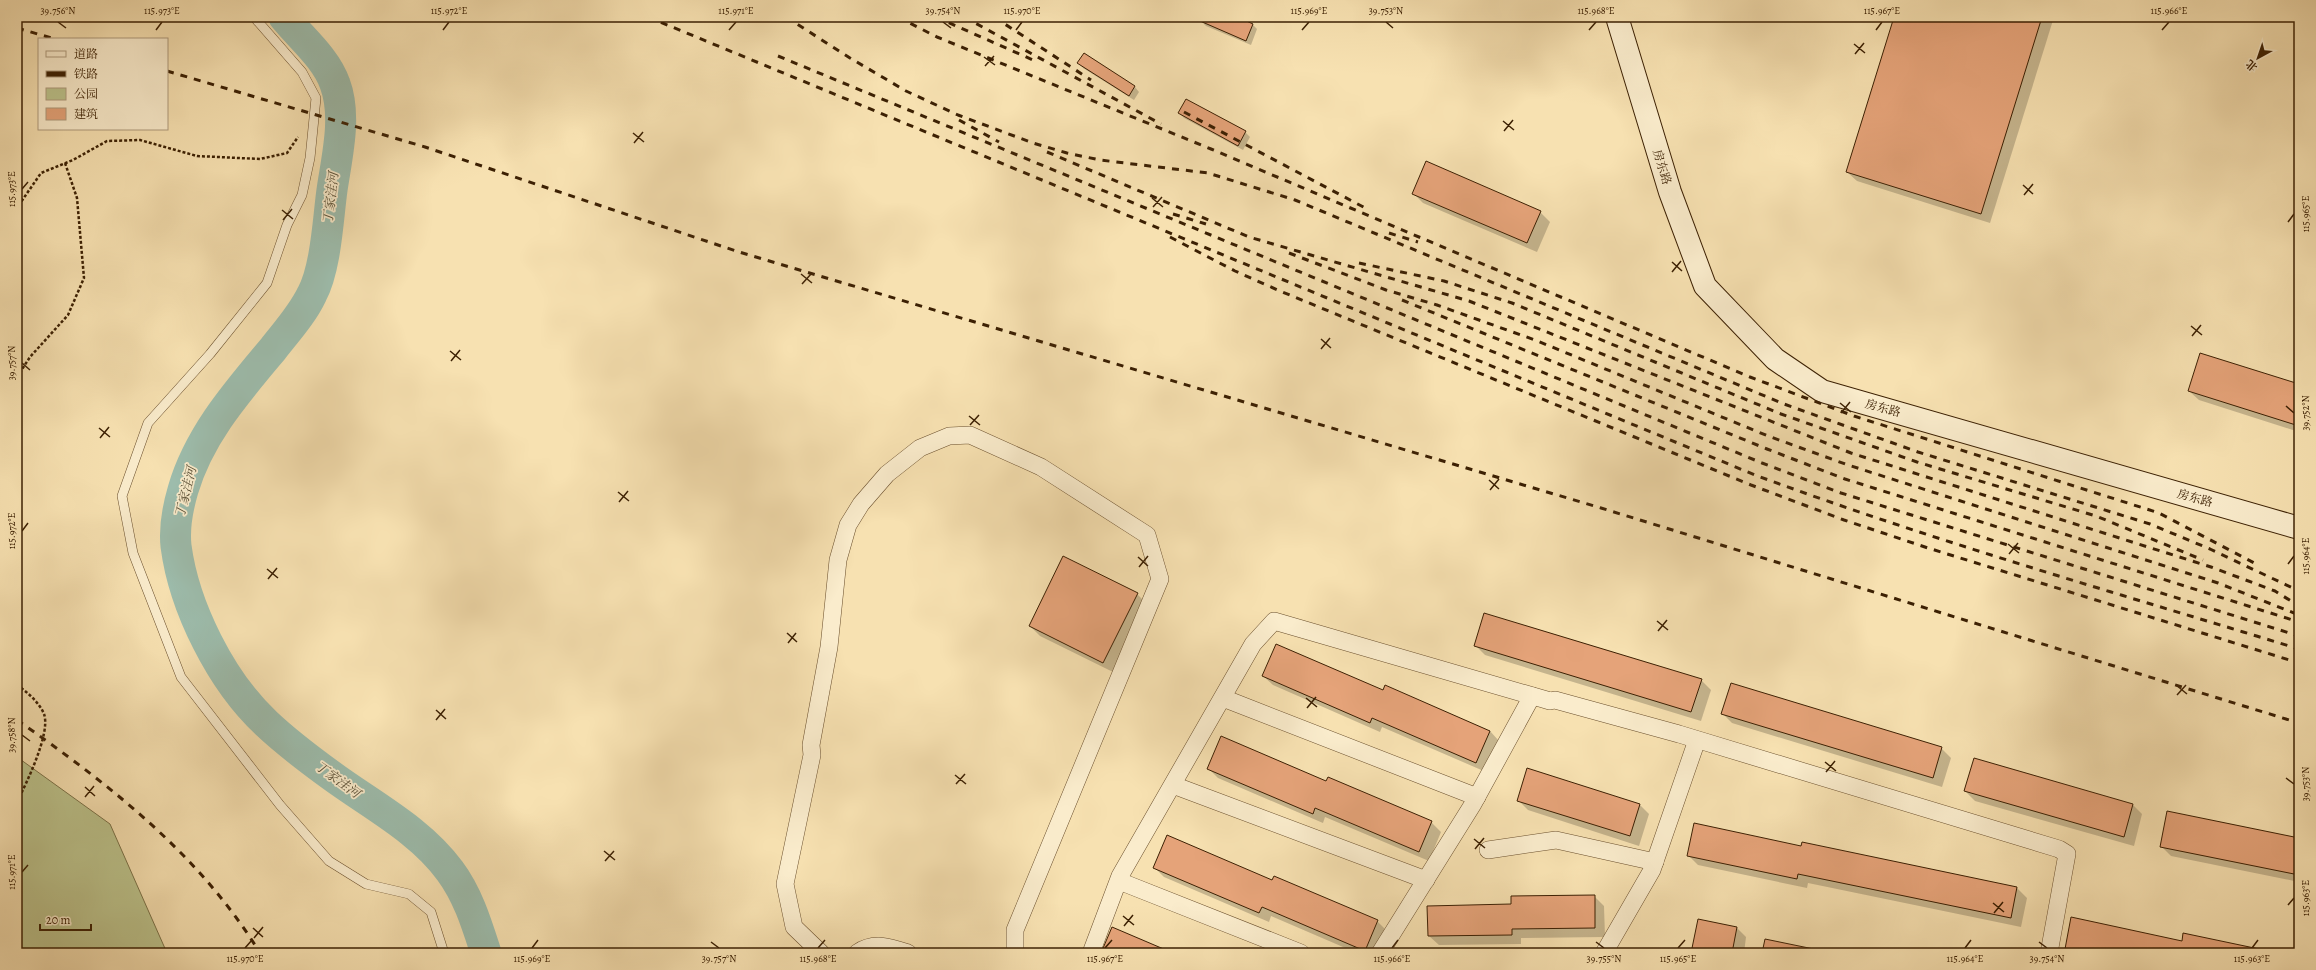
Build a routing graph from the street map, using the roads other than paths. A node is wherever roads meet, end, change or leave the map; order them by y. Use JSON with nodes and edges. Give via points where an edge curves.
{"nodes":[{"id":1,"x":254,"y":17,"type":"edge"},
{"id":2,"x":1617,"y":17,"type":"edge"},
{"id":3,"x":2299,"y":528,"type":"edge"},
{"id":4,"x":1532,"y":696,"type":"junction"},
{"id":5,"x":1223,"y":698,"type":"junction"},
{"id":6,"x":1697,"y":740,"type":"junction"},
{"id":7,"x":1173,"y":785,"type":"junction"},
{"id":8,"x":1477,"y":797,"type":"junction"},
{"id":9,"x":1488,"y":850,"type":"dead end"},
{"id":10,"x":1655,"y":862,"type":"junction"},
{"id":11,"x":1426,"y":880,"type":"junction"},
{"id":12,"x":1119,"y":881,"type":"junction"},
{"id":13,"x":444,"y":953,"type":"edge"},
{"id":14,"x":821,"y":953,"type":"edge"},
{"id":15,"x":857,"y":953,"type":"edge"},
{"id":16,"x":908,"y":953,"type":"edge"},
{"id":17,"x":1016,"y":953,"type":"edge"},
{"id":18,"x":1091,"y":953,"type":"edge"},
{"id":19,"x":1301,"y":953,"type":"edge"},
{"id":20,"x":1380,"y":953,"type":"edge"},
{"id":21,"x":1604,"y":953,"type":"edge"},
{"id":22,"x":2049,"y":953,"type":"edge"}],
"edges":[{"from":1,"to":13,"type":"lane","via":[[302,72],[316,98],[310,158],[302,195],[287,225],[266,283],[210,354],[148,423],[122,496],[133,553],[181,677],[280,805],[329,861],[366,884],[409,894],[431,912]]},
{"from":2,"to":3,"type":"main road","name":"房东路","via":[[1670,192],[1704,286],[1775,359],[1822,390]]},
{"from":4,"to":5,"type":"street","via":[[1274,622],[1253,644]]},
{"from":4,"to":6,"type":"street","via":[[1555,700]]},
{"from":4,"to":8,"type":"street"},
{"from":5,"to":7,"type":"street"},
{"from":5,"to":8,"type":"street"},
{"from":6,"to":10,"type":"street"},
{"from":6,"to":22,"type":"street","via":[[2059,849],[2067,854]]},
{"from":7,"to":11,"type":"street"},
{"from":7,"to":12,"type":"street"},
{"from":8,"to":11,"type":"street"},
{"from":9,"to":10,"type":"street","via":[[1556,840]]},
{"from":10,"to":21,"type":"street"},
{"from":11,"to":20,"type":"street"},
{"from":12,"to":18,"type":"street"},
{"from":12,"to":19,"type":"street"},
{"from":14,"to":17,"type":"street","via":[[794,927],[785,884],[812,755],[811,745],[828,647],[838,560],[846,532],[861,504],[887,474],[920,448],[949,436],[970,435],[1041,467],[1147,535],[1160,579],[1015,930]]},
{"from":15,"to":16,"type":"street","via":[[866,947],[884,945]]}]}
